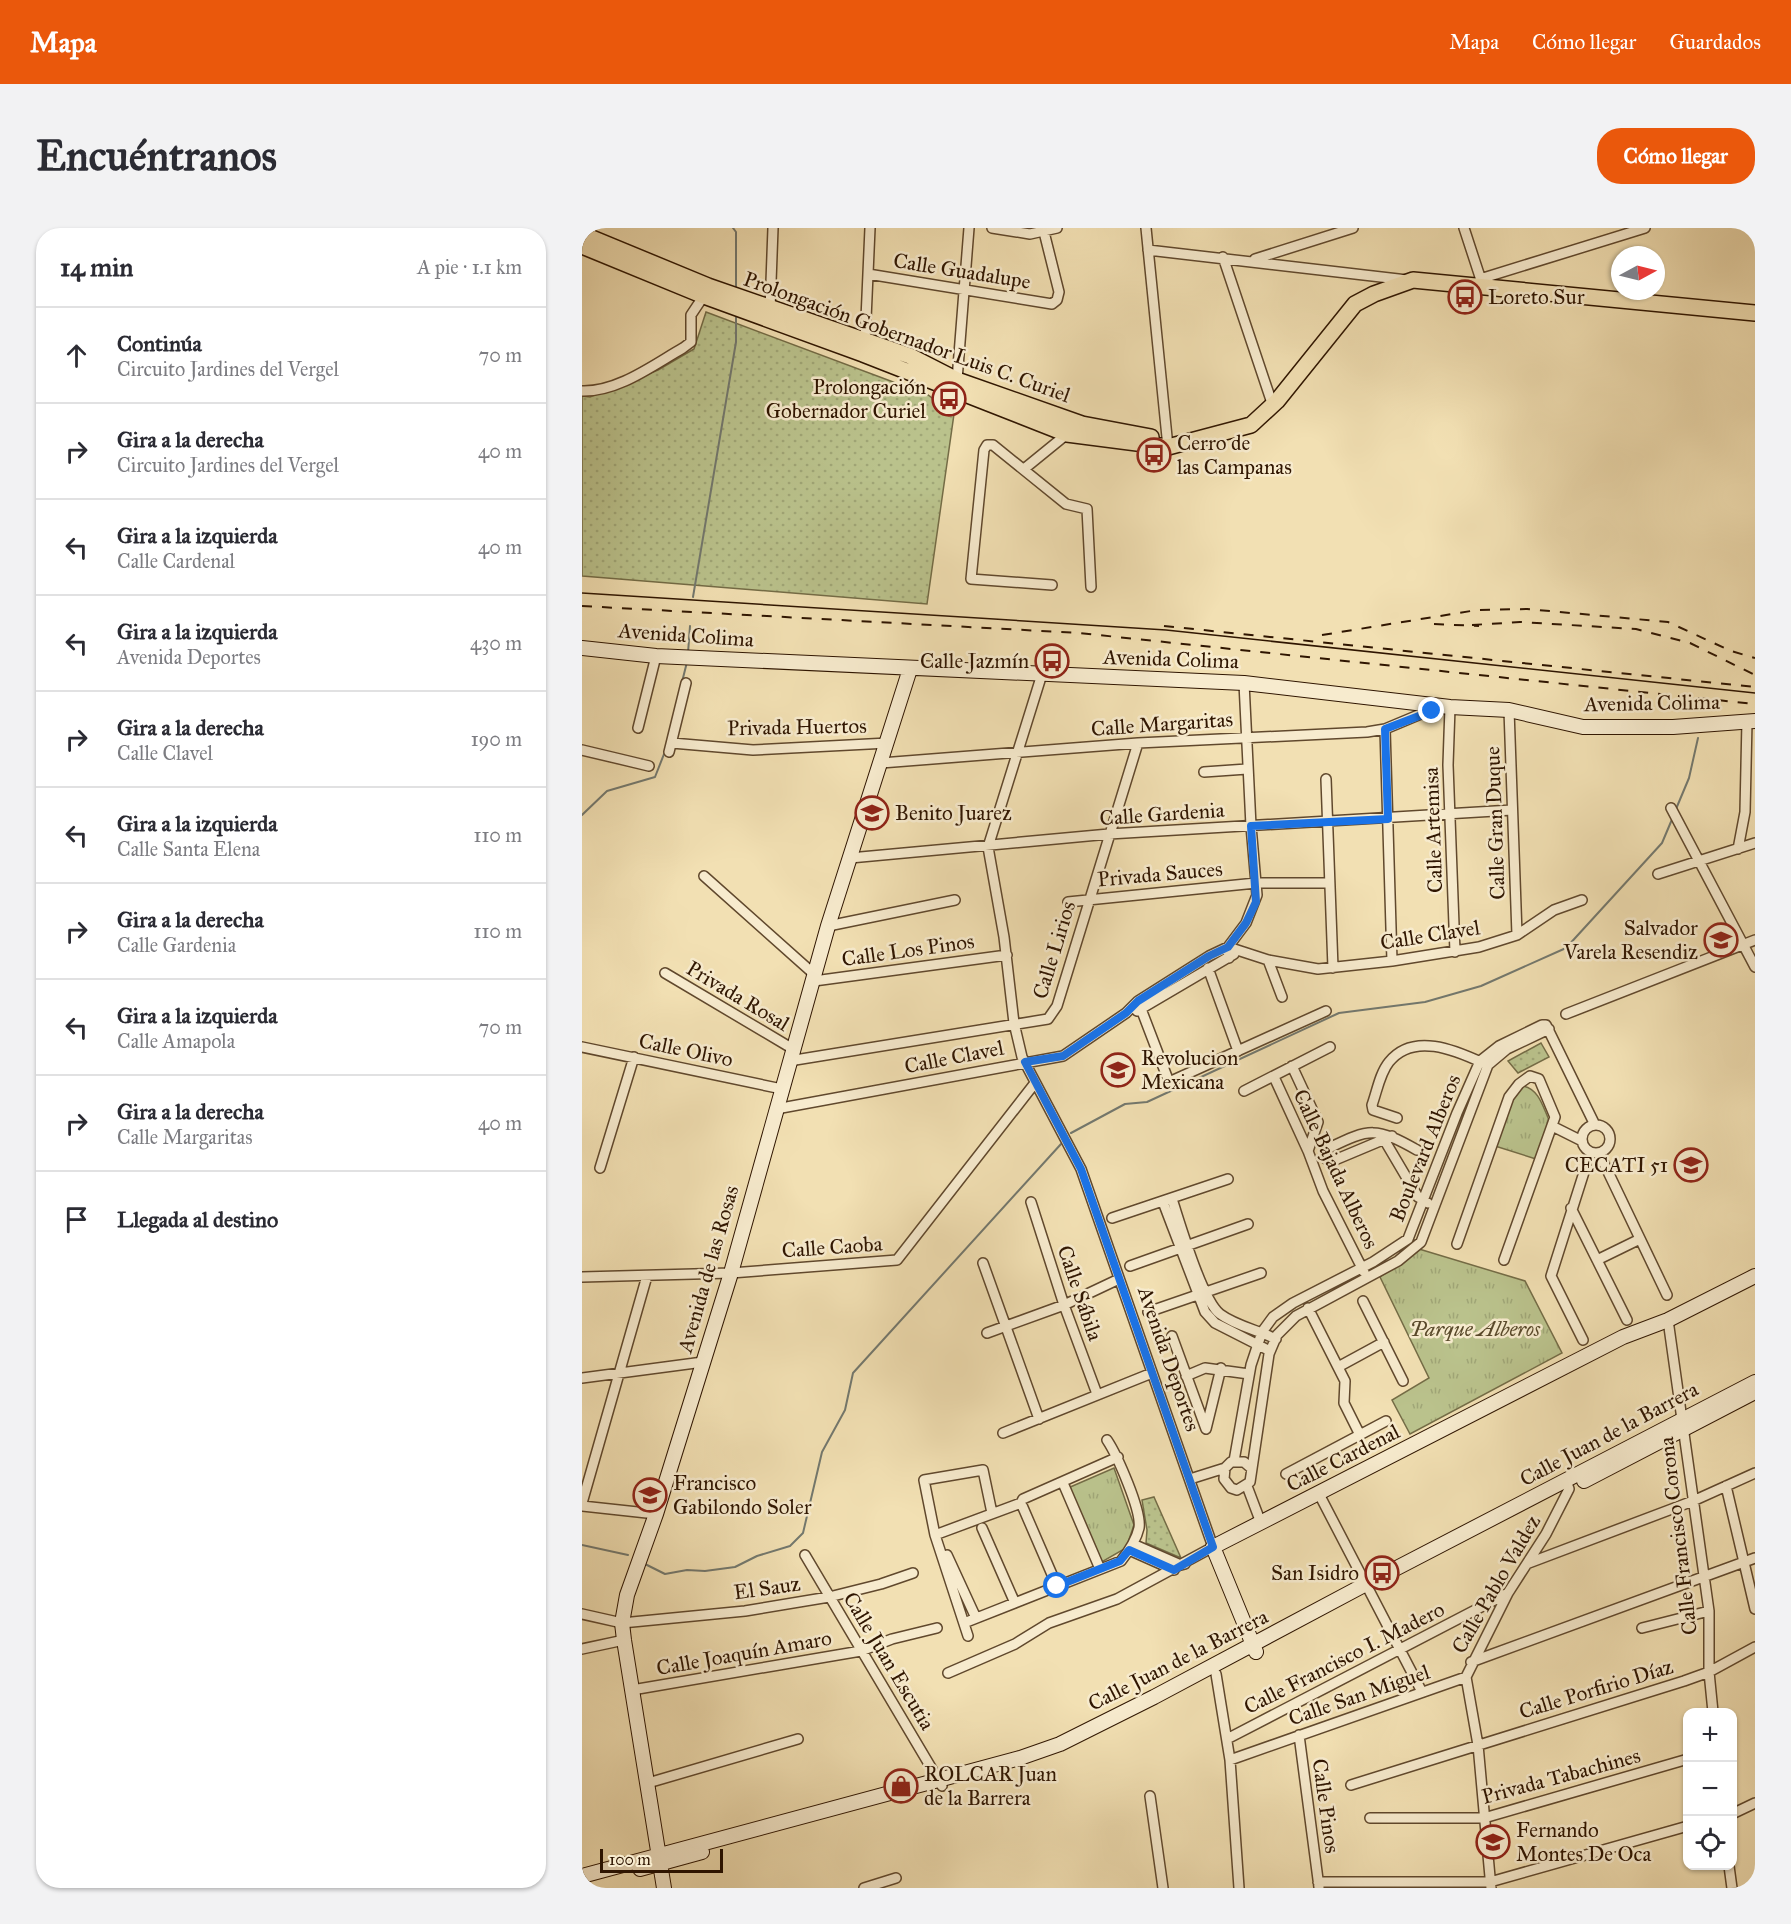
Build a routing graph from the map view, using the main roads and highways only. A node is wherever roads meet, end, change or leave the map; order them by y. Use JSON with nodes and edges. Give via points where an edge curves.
{"nodes":[{"id":1,"x":589,"y":237,"type":"edge"},
{"id":2,"x":1755,"y":313,"type":"edge"},
{"id":3,"x":864,"y":347,"type":"junction"},
{"id":4,"x":1167,"y":443,"type":"junction"}],
"edges":[{"from":1,"to":3,"type":"main road","name":"Prolongación Gobernador Luis C. Curiel","via":[[706,291]]},
{"from":2,"to":4,"type":"main road","name":"Prolongación Gobernador Luis C. Curiel","via":[[1482,283],[1413,280],[1355,304],[1273,406],[1251,425],[1190,442]]},
{"from":3,"to":4,"type":"main road","name":"Prolongación Gobernador Luis C. Curiel","via":[[910,356],[957,380],[1082,424]]},
{"from":3,"to":4,"type":"main road","name":"Prolongación Gobernador Luis C. Curiel","via":[[1067,435]]}]}
